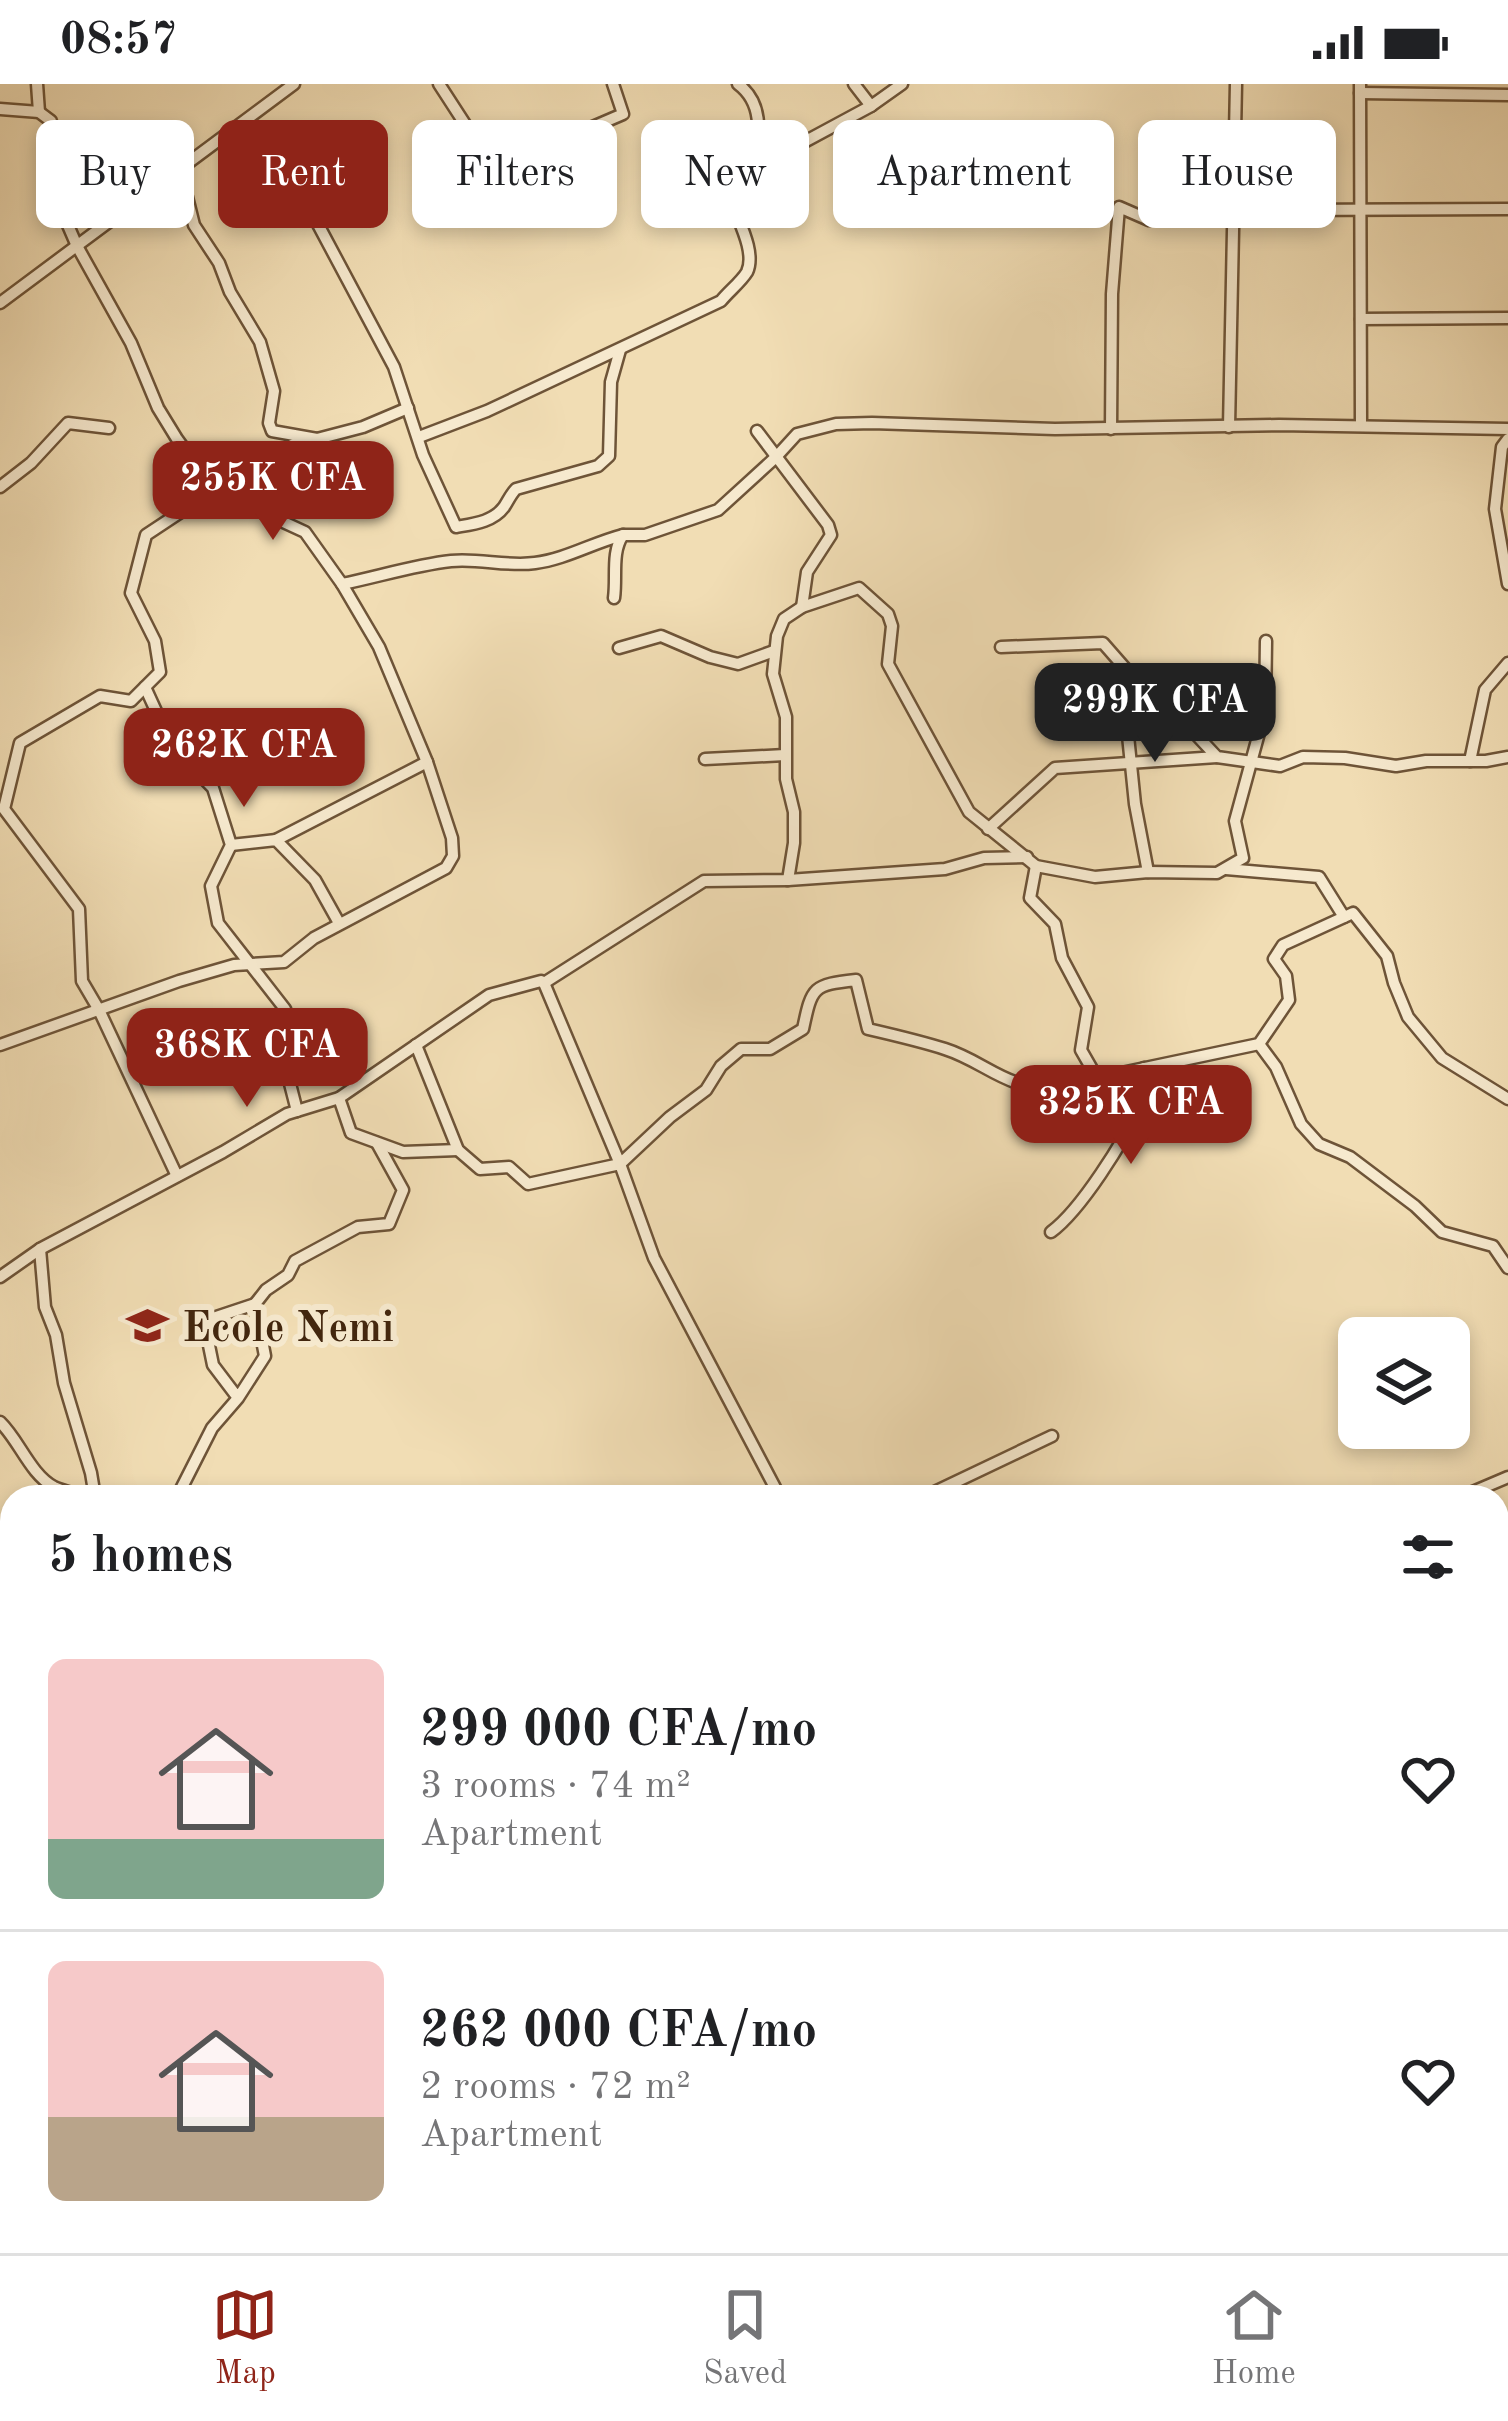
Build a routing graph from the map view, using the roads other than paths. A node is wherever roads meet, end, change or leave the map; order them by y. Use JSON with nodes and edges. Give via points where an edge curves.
{"nodes":[{"id":1,"x":37,"y":84,"type":"edge"},
{"id":2,"x":294,"y":84,"type":"edge"},
{"id":3,"x":439,"y":84,"type":"edge"},
{"id":4,"x":613,"y":84,"type":"edge"},
{"id":5,"x":738,"y":84,"type":"edge"},
{"id":6,"x":854,"y":84,"type":"edge"},
{"id":7,"x":902,"y":84,"type":"edge"},
{"id":8,"x":1236,"y":84,"type":"edge"},
{"id":9,"x":1360,"y":88,"type":"edge"},
{"id":10,"x":1508,"y":95,"type":"edge"},
{"id":11,"x":871,"y":106,"type":"junction"},
{"id":12,"x":0,"y":109,"type":"edge"},
{"id":13,"x":39,"y":112,"type":"junction"},
{"id":14,"x":759,"y":120,"type":"edge"},
{"id":15,"x":1235,"y":120,"type":"edge"},
{"id":16,"x":809,"y":139,"type":"edge"},
{"id":17,"x":194,"y":159,"type":"edge"},
{"id":18,"x":1360,"y":208,"type":"junction"},
{"id":19,"x":1336,"y":209,"type":"edge"},
{"id":20,"x":1508,"y":209,"type":"edge"},
{"id":21,"x":1138,"y":215,"type":"edge"},
{"id":22,"x":194,"y":225,"type":"edge"},
{"id":23,"x":101,"y":228,"type":"edge"},
{"id":24,"x":320,"y":228,"type":"edge"},
{"id":25,"x":740,"y":228,"type":"edge"},
{"id":26,"x":1233,"y":228,"type":"edge"},
{"id":27,"x":77,"y":246,"type":"junction"},
{"id":28,"x":0,"y":303,"type":"edge"},
{"id":29,"x":1361,"y":319,"type":"junction"},
{"id":30,"x":1508,"y":319,"type":"edge"},
{"id":31,"x":620,"y":350,"type":"junction"},
{"id":32,"x":408,"y":408,"type":"junction"},
{"id":33,"x":1361,"y":425,"type":"junction"},
{"id":34,"x":1229,"y":427,"type":"junction"},
{"id":35,"x":109,"y":428,"type":"dead end"},
{"id":36,"x":1111,"y":428,"type":"junction"},
{"id":37,"x":1508,"y":429,"type":"edge"},
{"id":38,"x":758,"y":431,"type":"dead end"},
{"id":39,"x":418,"y":437,"type":"junction"},
{"id":40,"x":317,"y":439,"type":"junction"},
{"id":41,"x":1508,"y":440,"type":"edge"},
{"id":42,"x":776,"y":457,"type":"junction"},
{"id":43,"x":0,"y":487,"type":"edge"},
{"id":44,"x":214,"y":490,"type":"junction"},
{"id":45,"x":240,"y":503,"type":"junction"},
{"id":46,"x":623,"y":536,"type":"junction"},
{"id":47,"x":342,"y":584,"type":"junction"},
{"id":48,"x":1508,"y":584,"type":"edge"},
{"id":49,"x":614,"y":598,"type":"dead end"},
{"id":50,"x":802,"y":607,"type":"junction"},
{"id":51,"x":1266,"y":641,"type":"dead end"},
{"id":52,"x":1000,"y":647,"type":"dead end"},
{"id":53,"x":619,"y":648,"type":"dead end"},
{"id":54,"x":773,"y":651,"type":"junction"},
{"id":55,"x":1508,"y":663,"type":"edge"},
{"id":56,"x":1120,"y":665,"type":"junction"},
{"id":57,"x":145,"y":687,"type":"junction"},
{"id":58,"x":785,"y":755,"type":"junction"},
{"id":59,"x":1217,"y":757,"type":"junction"},
{"id":60,"x":1508,"y":758,"type":"edge"},
{"id":61,"x":705,"y":759,"type":"dead end"},
{"id":62,"x":1470,"y":761,"type":"junction"},
{"id":63,"x":428,"y":762,"type":"junction"},
{"id":64,"x":1131,"y":762,"type":"junction"},
{"id":65,"x":1253,"y":762,"type":"junction"},
{"id":66,"x":988,"y":829,"type":"junction"},
{"id":67,"x":276,"y":840,"type":"junction"},
{"id":68,"x":231,"y":845,"type":"junction"},
{"id":69,"x":1032,"y":861,"type":"junction"},
{"id":70,"x":1226,"y":869,"type":"junction"},
{"id":71,"x":1148,"y":872,"type":"junction"},
{"id":72,"x":788,"y":880,"type":"junction"},
{"id":73,"x":1344,"y":917,"type":"junction"},
{"id":74,"x":339,"y":923,"type":"junction"},
{"id":75,"x":251,"y":964,"type":"junction"},
{"id":76,"x":544,"y":983,"type":"junction"},
{"id":77,"x":99,"y":1010,"type":"junction"},
{"id":78,"x":1259,"y":1044,"type":"junction"},
{"id":79,"x":416,"y":1045,"type":"junction"},
{"id":80,"x":0,"y":1046,"type":"edge"},
{"id":81,"x":1144,"y":1068,"type":"junction"},
{"id":82,"x":1097,"y":1078,"type":"junction"},
{"id":83,"x":339,"y":1098,"type":"junction"},
{"id":84,"x":1508,"y":1099,"type":"edge"},
{"id":85,"x":297,"y":1111,"type":"junction"},
{"id":86,"x":377,"y":1143,"type":"junction"},
{"id":87,"x":458,"y":1150,"type":"junction"},
{"id":88,"x":620,"y":1164,"type":"junction"},
{"id":89,"x":177,"y":1176,"type":"junction"},
{"id":90,"x":1051,"y":1232,"type":"dead end"},
{"id":91,"x":1508,"y":1245,"type":"edge"},
{"id":92,"x":1493,"y":1246,"type":"junction"},
{"id":93,"x":40,"y":1249,"type":"junction"},
{"id":94,"x":1508,"y":1268,"type":"edge"},
{"id":95,"x":0,"y":1277,"type":"edge"},
{"id":96,"x":255,"y":1304,"type":"junction"},
{"id":97,"x":238,"y":1398,"type":"junction"},
{"id":98,"x":0,"y":1422,"type":"edge"},
{"id":99,"x":1052,"y":1436,"type":"dead end"},
{"id":100,"x":51,"y":1485,"type":"edge"},
{"id":101,"x":94,"y":1485,"type":"edge"},
{"id":102,"x":183,"y":1485,"type":"edge"},
{"id":103,"x":774,"y":1485,"type":"edge"},
{"id":104,"x":949,"y":1485,"type":"edge"}],
"edges":[{"from":1,"to":13,"type":"street"},
{"from":2,"to":17,"type":"street"},
{"from":3,"to":4,"type":"street","via":[[498,175],[623,114]]},
{"from":5,"to":14,"type":"street","via":[[756,103]]},
{"from":6,"to":11,"type":"street"},
{"from":7,"to":11,"type":"street"},
{"from":8,"to":15,"type":"street"},
{"from":9,"to":10,"type":"street"},
{"from":9,"to":18,"type":"street"},
{"from":11,"to":16,"type":"street"},
{"from":12,"to":13,"type":"street"},
{"from":13,"to":27,"type":"street","via":[[51,121],[56,181]]},
{"from":18,"to":19,"type":"street"},
{"from":18,"to":20,"type":"street"},
{"from":18,"to":29,"type":"street"},
{"from":21,"to":36,"type":"street","via":[[1119,207]]},
{"from":22,"to":40,"type":"street","via":[[260,342],[274,391],[272,431]]},
{"from":23,"to":27,"type":"street"},
{"from":24,"to":32,"type":"street"},
{"from":25,"to":31,"type":"street","via":[[747,271],[721,302]]},
{"from":26,"to":34,"type":"street"},
{"from":27,"to":28,"type":"street"},
{"from":27,"to":44,"type":"street","via":[[158,408]]},
{"from":29,"to":30,"type":"street"},
{"from":29,"to":33,"type":"street"},
{"from":31,"to":39,"type":"street"},
{"from":31,"to":39,"type":"street","via":[[609,456],[516,489],[488,520],[456,526]]},
{"from":32,"to":39,"type":"street"},
{"from":32,"to":40,"type":"street"},
{"from":33,"to":34,"type":"street"},
{"from":33,"to":37,"type":"street"},
{"from":34,"to":36,"type":"street"},
{"from":35,"to":43,"type":"street","via":[[68,423]]},
{"from":36,"to":42,"type":"street","via":[[836,424],[797,434]]},
{"from":38,"to":42,"type":"street"},
{"from":40,"to":45,"type":"street","via":[[278,452]]},
{"from":41,"to":48,"type":"street","via":[[1495,509]]},
{"from":42,"to":46,"type":"street","via":[[718,510]]},
{"from":42,"to":50,"type":"street","via":[[831,536],[807,572]]},
{"from":44,"to":45,"type":"street"},
{"from":44,"to":57,"type":"street","via":[[146,536],[131,593],[155,640],[160,672]]},
{"from":45,"to":47,"type":"street","via":[[305,532]]},
{"from":46,"to":47,"type":"street","via":[[537,563],[454,560]]},
{"from":46,"to":49,"type":"street"},
{"from":47,"to":63,"type":"street"},
{"from":50,"to":54,"type":"street","via":[[784,619]]},
{"from":50,"to":66,"type":"street","via":[[859,588],[889,614],[888,664],[969,812]]},
{"from":51,"to":65,"type":"street","via":[[1265,711]]},
{"from":52,"to":56,"type":"street","via":[[1102,643]]},
{"from":53,"to":54,"type":"street","via":[[661,636],[738,664]]},
{"from":54,"to":58,"type":"street"},
{"from":55,"to":62,"type":"street","via":[[1485,690]]},
{"from":56,"to":59,"type":"street"},
{"from":56,"to":64,"type":"street"},
{"from":57,"to":68,"type":"street","via":[[172,746],[213,788]]},
{"from":57,"to":77,"type":"street","via":[[131,701],[100,696],[20,742],[4,809],[79,909],[82,981]]},
{"from":58,"to":61,"type":"street"},
{"from":58,"to":72,"type":"street","via":[[794,812]]},
{"from":59,"to":64,"type":"street"},
{"from":59,"to":65,"type":"street"},
{"from":60,"to":62,"type":"street"},
{"from":62,"to":65,"type":"street"},
{"from":63,"to":67,"type":"street"},
{"from":63,"to":74,"type":"street","via":[[453,856],[446,868]]},
{"from":64,"to":66,"type":"street","via":[[1055,768]]},
{"from":64,"to":71,"type":"street"},
{"from":65,"to":70,"type":"street","via":[[1235,820],[1243,858]]},
{"from":66,"to":69,"type":"street"},
{"from":67,"to":68,"type":"street"},
{"from":67,"to":74,"type":"street","via":[[315,880]]},
{"from":68,"to":75,"type":"street","via":[[211,886],[218,923]]},
{"from":69,"to":71,"type":"street","via":[[1095,877]]},
{"from":69,"to":72,"type":"street","via":[[984,858],[945,869]]},
{"from":69,"to":82,"type":"street","via":[[1030,898],[1055,924],[1062,958],[1088,1007],[1081,1050]]},
{"from":70,"to":71,"type":"street"},
{"from":70,"to":73,"type":"street","via":[[1319,877]]},
{"from":72,"to":76,"type":"street","via":[[704,881]]},
{"from":73,"to":78,"type":"street","via":[[1283,946],[1274,959],[1289,1000]]},
{"from":73,"to":84,"type":"street","via":[[1353,913],[1387,956],[1408,1017],[1442,1058]]},
{"from":74,"to":75,"type":"street","via":[[284,962]]},
{"from":75,"to":77,"type":"street"},
{"from":75,"to":85,"type":"street","via":[[285,1009],[278,1037]]},
{"from":76,"to":79,"type":"street","via":[[489,995]]},
{"from":76,"to":88,"type":"street"},
{"from":77,"to":80,"type":"street"},
{"from":77,"to":89,"type":"street"},
{"from":78,"to":81,"type":"street"},
{"from":78,"to":92,"type":"street","via":[[1319,1144],[1350,1156],[1442,1232]]},
{"from":79,"to":83,"type":"street"},
{"from":79,"to":87,"type":"street"},
{"from":81,"to":82,"type":"street"},
{"from":81,"to":90,"type":"street","via":[[1142,1102],[1069,1219]]},
{"from":82,"to":88,"type":"street","via":[[1032,1089],[949,1050],[868,1029],[856,980],[822,984],[811,993],[803,1029],[770,1049],[741,1049]]},
{"from":83,"to":85,"type":"street"},
{"from":83,"to":86,"type":"street","via":[[351,1133]]},
{"from":85,"to":89,"type":"street"},
{"from":86,"to":87,"type":"street","via":[[403,1152]]},
{"from":86,"to":96,"type":"street","via":[[403,1190],[389,1224],[358,1227],[295,1261]]},
{"from":87,"to":88,"type":"street","via":[[479,1168],[509,1167],[528,1184]]},
{"from":88,"to":103,"type":"street","via":[[654,1258]]},
{"from":89,"to":93,"type":"street"},
{"from":91,"to":92,"type":"street"},
{"from":92,"to":94,"type":"street"},
{"from":93,"to":95,"type":"street"},
{"from":93,"to":101,"type":"street","via":[[45,1307]]},
{"from":96,"to":97,"type":"street","via":[[265,1356]]},
{"from":96,"to":97,"type":"street","via":[[204,1322],[213,1366]]},
{"from":97,"to":102,"type":"street"},
{"from":98,"to":100,"type":"street"},
{"from":99,"to":104,"type":"street"}]}
